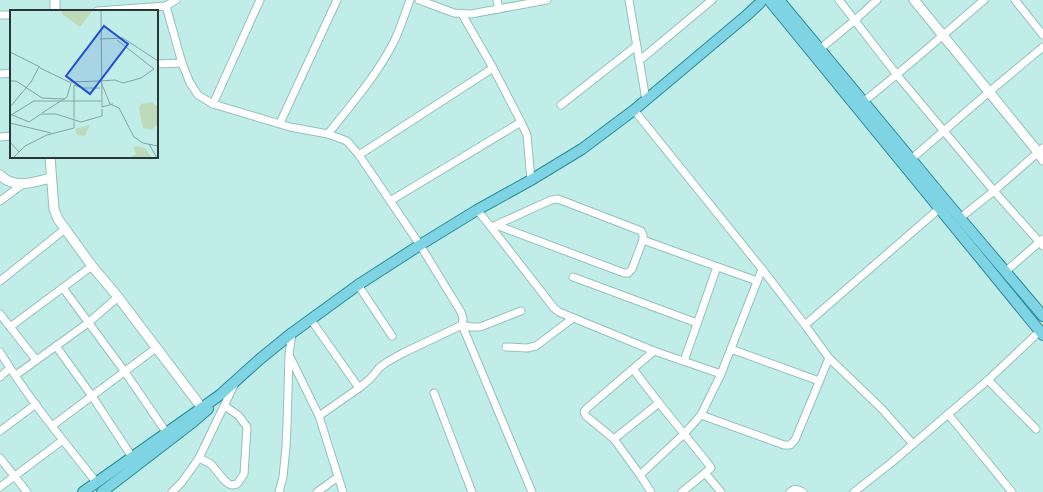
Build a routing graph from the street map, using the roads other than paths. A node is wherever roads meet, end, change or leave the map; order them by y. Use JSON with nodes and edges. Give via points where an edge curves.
{"nodes":[{"id":1,"x":176,"y":0,"type":"edge"},
{"id":2,"x":260,"y":0,"type":"edge"},
{"id":3,"x":338,"y":0,"type":"edge"},
{"id":4,"x":410,"y":0,"type":"edge"},
{"id":5,"x":419,"y":0,"type":"edge"},
{"id":6,"x":497,"y":0,"type":"edge"},
{"id":7,"x":547,"y":0,"type":"edge"},
{"id":8,"x":629,"y":0,"type":"edge"},
{"id":9,"x":712,"y":0,"type":"edge"},
{"id":10,"x":839,"y":0,"type":"edge"},
{"id":11,"x":877,"y":0,"type":"edge"},
{"id":12,"x":914,"y":0,"type":"edge"},
{"id":13,"x":984,"y":0,"type":"edge"},
{"id":14,"x":1014,"y":0,"type":"edge"},
{"id":15,"x":768,"y":1,"type":"edge"},
{"id":16,"x":438,"y":3,"type":"edge"},
{"id":17,"x":166,"y":6,"type":"junction"},
{"id":18,"x":499,"y":9,"type":"junction"},
{"id":19,"x":111,"y":10,"type":"edge"},
{"id":20,"x":462,"y":14,"type":"junction"},
{"id":21,"x":855,"y":20,"type":"junction"},
{"id":22,"x":942,"y":35,"type":"junction"},
{"id":23,"x":1043,"y":35,"type":"edge"},
{"id":24,"x":636,"y":46,"type":"junction"},
{"id":25,"x":1043,"y":47,"type":"edge"},
{"id":26,"x":820,"y":49,"type":"junction"},
{"id":27,"x":639,"y":61,"type":"junction"},
{"id":28,"x":182,"y":63,"type":"junction"},
{"id":29,"x":158,"y":64,"type":"edge"},
{"id":30,"x":493,"y":68,"type":"junction"},
{"id":31,"x":10,"y":73,"type":"edge"},
{"id":32,"x":0,"y":74,"type":"edge"},
{"id":33,"x":897,"y":75,"type":"junction"},
{"id":34,"x":990,"y":92,"type":"junction"},
{"id":35,"x":646,"y":100,"type":"junction"},
{"id":36,"x":863,"y":102,"type":"junction"},
{"id":37,"x":213,"y":104,"type":"junction"},
{"id":38,"x":561,"y":106,"type":"dead end"},
{"id":39,"x":634,"y":110,"type":"junction"},
{"id":40,"x":521,"y":122,"type":"junction"},
{"id":41,"x":280,"y":123,"type":"junction"},
{"id":42,"x":944,"y":132,"type":"junction"},
{"id":43,"x":328,"y":134,"type":"junction"},
{"id":44,"x":10,"y":136,"type":"edge"},
{"id":45,"x":0,"y":137,"type":"edge"},
{"id":46,"x":359,"y":154,"type":"junction"},
{"id":47,"x":1041,"y":154,"type":"edge"},
{"id":48,"x":50,"y":158,"type":"edge"},
{"id":49,"x":908,"y":163,"type":"junction"},
{"id":50,"x":0,"y":175,"type":"edge"},
{"id":51,"x":52,"y":178,"type":"junction"},
{"id":52,"x":531,"y":180,"type":"junction"},
{"id":53,"x":23,"y":184,"type":"junction"},
{"id":54,"x":994,"y":191,"type":"junction"},
{"id":55,"x":0,"y":201,"type":"edge"},
{"id":56,"x":390,"y":201,"type":"junction"},
{"id":57,"x":940,"y":208,"type":"junction"},
{"id":58,"x":477,"y":210,"type":"junction"},
{"id":59,"x":960,"y":218,"type":"junction"},
{"id":60,"x":494,"y":226,"type":"junction"},
{"id":61,"x":65,"y":229,"type":"junction"},
{"id":62,"x":643,"y":240,"type":"junction"},
{"id":63,"x":1042,"y":242,"type":"edge"},
{"id":64,"x":420,"y":245,"type":"junction"},
{"id":65,"x":92,"y":266,"type":"junction"},
{"id":66,"x":717,"y":267,"type":"junction"},
{"id":67,"x":762,"y":269,"type":"junction"},
{"id":68,"x":1006,"y":272,"type":"junction"},
{"id":69,"x":573,"y":277,"type":"dead end"},
{"id":70,"x":0,"y":281,"type":"edge"},
{"id":71,"x":757,"y":281,"type":"junction"},
{"id":72,"x":358,"y":286,"type":"junction"},
{"id":73,"x":63,"y":288,"type":"junction"},
{"id":74,"x":118,"y":297,"type":"junction"},
{"id":75,"x":520,"y":311,"type":"dead end"},
{"id":76,"x":0,"y":314,"type":"edge"},
{"id":77,"x":1043,"y":316,"type":"edge"},
{"id":78,"x":573,"y":318,"type":"junction"},
{"id":79,"x":311,"y":320,"type":"junction"},
{"id":80,"x":88,"y":323,"type":"junction"},
{"id":81,"x":697,"y":323,"type":"junction"},
{"id":82,"x":462,"y":325,"type":"junction"},
{"id":83,"x":805,"y":325,"type":"junction"},
{"id":84,"x":10,"y":327,"type":"junction"},
{"id":85,"x":292,"y":333,"type":"junction"},
{"id":86,"x":1040,"y":334,"type":"edge"},
{"id":87,"x":392,"y":336,"type":"dead end"},
{"id":88,"x":56,"y":346,"type":"junction"},
{"id":89,"x":506,"y":347,"type":"dead end"},
{"id":90,"x":156,"y":348,"type":"junction"},
{"id":91,"x":731,"y":348,"type":"junction"},
{"id":92,"x":654,"y":351,"type":"junction"},
{"id":93,"x":0,"y":352,"type":"edge"},
{"id":94,"x":289,"y":355,"type":"junction"},
{"id":95,"x":828,"y":358,"type":"junction"},
{"id":96,"x":36,"y":360,"type":"junction"},
{"id":97,"x":684,"y":361,"type":"junction"},
{"id":98,"x":10,"y":368,"type":"junction"},
{"id":99,"x":633,"y":369,"type":"junction"},
{"id":100,"x":125,"y":372,"type":"junction"},
{"id":101,"x":721,"y":374,"type":"junction"},
{"id":102,"x":16,"y":376,"type":"junction"},
{"id":103,"x":0,"y":377,"type":"edge"},
{"id":104,"x":237,"y":379,"type":"junction"},
{"id":105,"x":988,"y":380,"type":"junction"},
{"id":106,"x":819,"y":381,"type":"junction"},
{"id":107,"x":359,"y":388,"type":"junction"},
{"id":108,"x":434,"y":393,"type":"dead end"},
{"id":109,"x":92,"y":396,"type":"junction"},
{"id":110,"x":659,"y":403,"type":"junction"},
{"id":111,"x":36,"y":404,"type":"junction"},
{"id":112,"x":224,"y":406,"type":"junction"},
{"id":113,"x":203,"y":410,"type":"junction"},
{"id":114,"x":948,"y":414,"type":"junction"},
{"id":115,"x":701,"y":415,"type":"junction"},
{"id":116,"x":319,"y":416,"type":"junction"},
{"id":117,"x":52,"y":426,"type":"junction"},
{"id":118,"x":1036,"y":429,"type":"dead end"},
{"id":119,"x":0,"y":430,"type":"edge"},
{"id":120,"x":166,"y":432,"type":"junction"},
{"id":121,"x":684,"y":434,"type":"junction"},
{"id":122,"x":614,"y":439,"type":"junction"},
{"id":123,"x":63,"y":440,"type":"junction"},
{"id":124,"x":913,"y":444,"type":"junction"},
{"id":125,"x":132,"y":457,"type":"junction"},
{"id":126,"x":0,"y":458,"type":"edge"},
{"id":127,"x":199,"y":458,"type":"junction"},
{"id":128,"x":705,"y":473,"type":"junction"},
{"id":129,"x":640,"y":475,"type":"junction"},
{"id":130,"x":14,"y":476,"type":"junction"},
{"id":131,"x":338,"y":477,"type":"junction"},
{"id":132,"x":96,"y":482,"type":"junction"},
{"id":133,"x":0,"y":486,"type":"edge"},
{"id":134,"x":177,"y":490,"type":"edge"},
{"id":135,"x":27,"y":492,"type":"edge"},
{"id":136,"x":83,"y":492,"type":"edge"},
{"id":137,"x":102,"y":492,"type":"edge"},
{"id":138,"x":280,"y":492,"type":"edge"},
{"id":139,"x":316,"y":492,"type":"edge"},
{"id":140,"x":343,"y":492,"type":"edge"},
{"id":141,"x":472,"y":492,"type":"edge"},
{"id":142,"x":532,"y":492,"type":"edge"},
{"id":143,"x":652,"y":492,"type":"edge"},
{"id":144,"x":682,"y":492,"type":"edge"},
{"id":145,"x":721,"y":492,"type":"edge"},
{"id":146,"x":790,"y":492,"type":"edge"},
{"id":147,"x":803,"y":492,"type":"edge"},
{"id":148,"x":854,"y":492,"type":"edge"},
{"id":149,"x":1012,"y":492,"type":"edge"}],
"edges":[{"from":1,"to":17,"type":"street"},
{"from":2,"to":37,"type":"street"},
{"from":3,"to":41,"type":"street"},
{"from":4,"to":43,"type":"street","via":[[390,49],[367,84]]},
{"from":5,"to":16,"type":"street"},
{"from":6,"to":18,"type":"street"},
{"from":7,"to":18,"type":"street"},
{"from":8,"to":24,"type":"street"},
{"from":9,"to":27,"type":"street"},
{"from":10,"to":21,"type":"street"},
{"from":11,"to":21,"type":"street"},
{"from":12,"to":22,"type":"main road"},
{"from":13,"to":22,"type":"street"},
{"from":14,"to":23,"type":"street"},
{"from":15,"to":26,"type":"main road"},
{"from":15,"to":35,"type":"main road","via":[[747,15]]},
{"from":15,"to":49,"type":"main road"},
{"from":16,"to":20,"type":"street","via":[[454,13]]},
{"from":17,"to":19,"type":"street"},
{"from":17,"to":28,"type":"street"},
{"from":18,"to":20,"type":"street"},
{"from":20,"to":30,"type":"street"},
{"from":21,"to":26,"type":"street"},
{"from":21,"to":33,"type":"street"},
{"from":22,"to":33,"type":"street"},
{"from":22,"to":34,"type":"main road"},
{"from":24,"to":27,"type":"street"},
{"from":24,"to":38,"type":"street"},
{"from":25,"to":34,"type":"street"},
{"from":26,"to":36,"type":"main road"},
{"from":27,"to":35,"type":"street"},
{"from":28,"to":29,"type":"street"},
{"from":28,"to":37,"type":"street","via":[[198,95]]},
{"from":30,"to":40,"type":"street"},
{"from":30,"to":46,"type":"street"},
{"from":31,"to":32,"type":"street"},
{"from":33,"to":36,"type":"street"},
{"from":33,"to":42,"type":"street"},
{"from":34,"to":42,"type":"street"},
{"from":34,"to":47,"type":"main road"},
{"from":35,"to":39,"type":"main road"},
{"from":36,"to":49,"type":"main road"},
{"from":37,"to":41,"type":"street"},
{"from":39,"to":52,"type":"main road","via":[[582,149]]},
{"from":39,"to":67,"type":"street"},
{"from":40,"to":52,"type":"street","via":[[527,135]]},
{"from":40,"to":56,"type":"street"},
{"from":41,"to":43,"type":"street"},
{"from":42,"to":49,"type":"street"},
{"from":42,"to":54,"type":"street"},
{"from":43,"to":46,"type":"street","via":[[347,141]]},
{"from":44,"to":45,"type":"street"},
{"from":46,"to":56,"type":"street"},
{"from":47,"to":54,"type":"street"},
{"from":48,"to":51,"type":"main road"},
{"from":49,"to":57,"type":"main road"},
{"from":49,"to":59,"type":"main road"},
{"from":50,"to":53,"type":"main road","via":[[9,183]]},
{"from":51,"to":53,"type":"main road"},
{"from":51,"to":61,"type":"main road","via":[[54,209]]},
{"from":52,"to":58,"type":"main road"},
{"from":53,"to":55,"type":"street"},
{"from":54,"to":59,"type":"street"},
{"from":54,"to":63,"type":"street"},
{"from":56,"to":64,"type":"street"},
{"from":57,"to":83,"type":"street"},
{"from":57,"to":86,"type":"main road"},
{"from":58,"to":60,"type":"street"},
{"from":58,"to":64,"type":"main road"},
{"from":59,"to":68,"type":"main road"},
{"from":60,"to":62,"type":"street","via":[[558,199],[641,231]]},
{"from":60,"to":62,"type":"street","via":[[624,273],[632,269]]},
{"from":60,"to":78,"type":"street","via":[[554,308]]},
{"from":61,"to":65,"type":"main road"},
{"from":61,"to":70,"type":"street"},
{"from":62,"to":66,"type":"street"},
{"from":63,"to":68,"type":"street"},
{"from":64,"to":72,"type":"main road"},
{"from":64,"to":82,"type":"street","via":[[461,312]]},
{"from":65,"to":73,"type":"street"},
{"from":65,"to":74,"type":"main road"},
{"from":66,"to":71,"type":"street"},
{"from":66,"to":81,"type":"street"},
{"from":67,"to":71,"type":"street"},
{"from":67,"to":83,"type":"street"},
{"from":68,"to":77,"type":"main road"},
{"from":69,"to":81,"type":"street"},
{"from":71,"to":91,"type":"street"},
{"from":72,"to":79,"type":"main road"},
{"from":72,"to":87,"type":"street"},
{"from":73,"to":80,"type":"street"},
{"from":73,"to":84,"type":"street"},
{"from":74,"to":80,"type":"street"},
{"from":74,"to":90,"type":"main road"},
{"from":75,"to":82,"type":"street","via":[[480,327]]},
{"from":76,"to":84,"type":"street"},
{"from":78,"to":89,"type":"street","via":[[532,348]]},
{"from":78,"to":92,"type":"street"},
{"from":79,"to":85,"type":"main road"},
{"from":79,"to":107,"type":"street"},
{"from":80,"to":88,"type":"street"},
{"from":80,"to":100,"type":"street"},
{"from":81,"to":97,"type":"street"},
{"from":82,"to":107,"type":"street","via":[[391,360]]},
{"from":82,"to":142,"type":"street"},
{"from":83,"to":95,"type":"street"},
{"from":84,"to":96,"type":"street"},
{"from":85,"to":94,"type":"street"},
{"from":85,"to":104,"type":"main road"},
{"from":86,"to":105,"type":"street"},
{"from":88,"to":96,"type":"street"},
{"from":88,"to":109,"type":"street"},
{"from":90,"to":100,"type":"street"},
{"from":90,"to":113,"type":"main road"},
{"from":91,"to":101,"type":"street"},
{"from":91,"to":106,"type":"street"},
{"from":92,"to":97,"type":"street"},
{"from":92,"to":99,"type":"street"},
{"from":93,"to":98,"type":"street"},
{"from":94,"to":116,"type":"street"},
{"from":94,"to":138,"type":"street","via":[[287,425]]},
{"from":95,"to":106,"type":"street"},
{"from":95,"to":124,"type":"street","via":[[882,408]]},
{"from":96,"to":102,"type":"street"},
{"from":97,"to":101,"type":"street"},
{"from":98,"to":102,"type":"street"},
{"from":98,"to":103,"type":"street"},
{"from":99,"to":110,"type":"street"},
{"from":99,"to":122,"type":"street","via":[[584,412]]},
{"from":100,"to":109,"type":"street"},
{"from":100,"to":120,"type":"street"},
{"from":101,"to":115,"type":"street"},
{"from":102,"to":111,"type":"street"},
{"from":104,"to":112,"type":"street"},
{"from":104,"to":113,"type":"main road"},
{"from":105,"to":114,"type":"street"},
{"from":105,"to":118,"type":"street"},
{"from":106,"to":115,"type":"street","via":[[795,440],[790,445]]},
{"from":107,"to":116,"type":"street"},
{"from":108,"to":141,"type":"street"},
{"from":109,"to":117,"type":"street"},
{"from":109,"to":125,"type":"street"},
{"from":110,"to":121,"type":"street"},
{"from":110,"to":122,"type":"street"},
{"from":111,"to":117,"type":"street"},
{"from":111,"to":119,"type":"street"},
{"from":112,"to":127,"type":"street"},
{"from":112,"to":127,"type":"street","via":[[239,416],[247,427],[244,474],[237,484],[229,484],[210,464]]},
{"from":113,"to":120,"type":"main road"},
{"from":113,"to":137,"type":"main road","via":[[193,422]]},
{"from":114,"to":124,"type":"street"},
{"from":114,"to":149,"type":"street"},
{"from":115,"to":121,"type":"street"},
{"from":116,"to":131,"type":"street"},
{"from":117,"to":123,"type":"street"},
{"from":120,"to":125,"type":"main road"},
{"from":121,"to":128,"type":"street","via":[[710,466]]},
{"from":121,"to":129,"type":"street"},
{"from":122,"to":129,"type":"street"},
{"from":123,"to":130,"type":"street"},
{"from":123,"to":132,"type":"street"},
{"from":124,"to":148,"type":"street"},
{"from":125,"to":132,"type":"main road"},
{"from":126,"to":130,"type":"street"},
{"from":127,"to":134,"type":"street"},
{"from":128,"to":144,"type":"street"},
{"from":128,"to":145,"type":"street"},
{"from":129,"to":143,"type":"street"},
{"from":130,"to":133,"type":"street"},
{"from":130,"to":135,"type":"street"},
{"from":131,"to":139,"type":"street"},
{"from":131,"to":140,"type":"street"},
{"from":132,"to":136,"type":"main road"},
{"from":146,"to":147,"type":"street","via":[[797,489]]}]}
